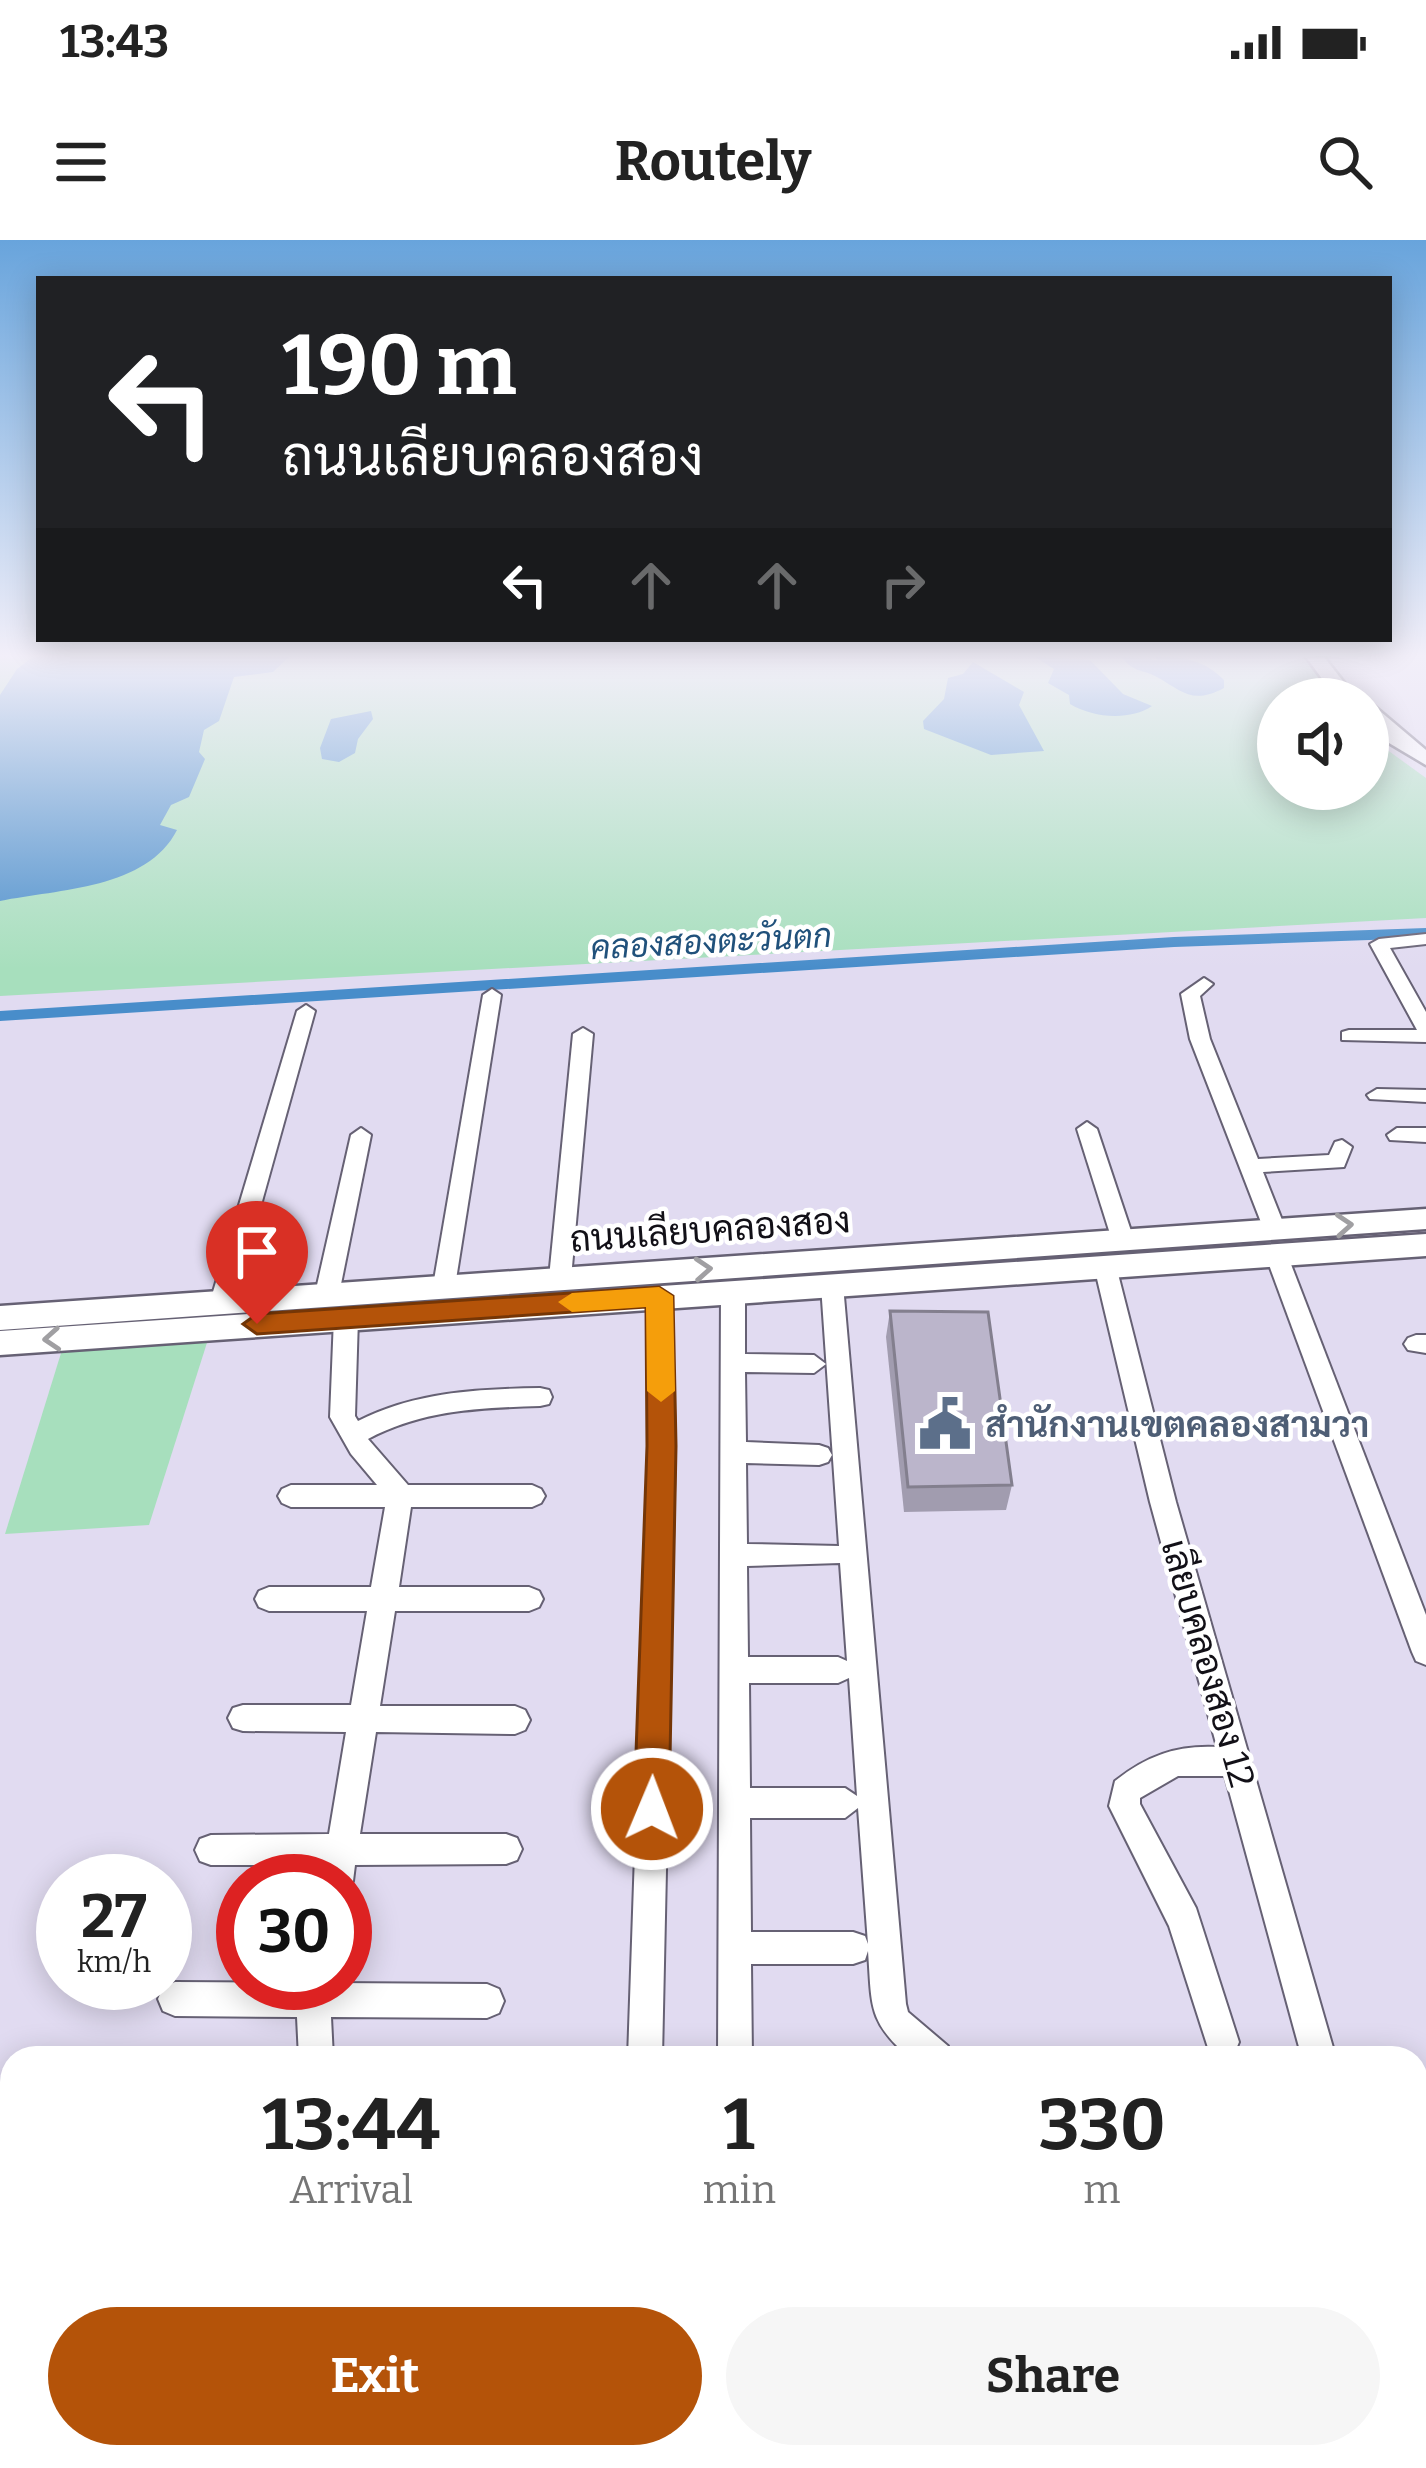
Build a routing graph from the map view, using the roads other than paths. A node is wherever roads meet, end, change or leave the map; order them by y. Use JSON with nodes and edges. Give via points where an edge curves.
{"nodes":[{"id":1,"x":1426,"y":939,"type":"edge"},
{"id":2,"x":1204,"y":984,"type":"dead end"},
{"id":3,"x":492,"y":994,"type":"dead end"},
{"id":4,"x":307,"y":1011,"type":"dead end"},
{"id":5,"x":1426,"y":1032,"type":"edge"},
{"id":6,"x":583,"y":1034,"type":"dead end"},
{"id":7,"x":1349,"y":1036,"type":"dead end"},
{"id":8,"x":1377,"y":1096,"type":"dead end"},
{"id":9,"x":1426,"y":1096,"type":"edge"},
{"id":10,"x":1088,"y":1129,"type":"dead end"},
{"id":11,"x":361,"y":1135,"type":"dead end"},
{"id":12,"x":1397,"y":1135,"type":"dead end"},
{"id":13,"x":1426,"y":1135,"type":"edge"},
{"id":14,"x":1342,"y":1147,"type":"dead end"},
{"id":15,"x":1250,"y":1166,"type":"junction"},
{"id":16,"x":1426,"y":1219,"type":"edge"},
{"id":17,"x":1275,"y":1242,"type":"junction"},
{"id":18,"x":1426,"y":1245,"type":"edge"},
{"id":19,"x":1114,"y":1253,"type":"junction"},
{"id":20,"x":560,"y":1278,"type":"junction"},
{"id":21,"x":832,"y":1285,"type":"junction"},
{"id":22,"x":444,"y":1286,"type":"junction"},
{"id":23,"x":733,"y":1291,"type":"junction"},
{"id":24,"x":659,"y":1296,"type":"junction"},
{"id":25,"x":222,"y":1301,"type":"junction"},
{"id":26,"x":336,"y":1306,"type":"junction"},
{"id":27,"x":0,"y":1318,"type":"edge"},
{"id":28,"x":0,"y":1342,"type":"edge"},
{"id":29,"x":733,"y":1364,"type":"junction"},
{"id":30,"x":814,"y":1364,"type":"dead end"},
{"id":31,"x":540,"y":1397,"type":"dead end"},
{"id":32,"x":353,"y":1435,"type":"junction"},
{"id":33,"x":733,"y":1452,"type":"junction"},
{"id":34,"x":819,"y":1455,"type":"dead end"},
{"id":35,"x":400,"y":1494,"type":"junction"},
{"id":36,"x":291,"y":1496,"type":"dead end"},
{"id":37,"x":532,"y":1496,"type":"dead end"},
{"id":38,"x":733,"y":1555,"type":"junction"},
{"id":39,"x":832,"y":1555,"type":"dead end"},
{"id":40,"x":269,"y":1599,"type":"dead end"},
{"id":41,"x":384,"y":1599,"type":"junction"},
{"id":42,"x":529,"y":1599,"type":"dead end"},
{"id":43,"x":1426,"y":1652,"type":"edge"},
{"id":44,"x":734,"y":1670,"type":"junction"},
{"id":45,"x":838,"y":1670,"type":"dead end"},
{"id":46,"x":364,"y":1717,"type":"junction"},
{"id":47,"x":243,"y":1718,"type":"dead end"},
{"id":48,"x":515,"y":1720,"type":"dead end"},
{"id":49,"x":1238,"y":1762,"type":"junction"},
{"id":50,"x":734,"y":1803,"type":"junction"},
{"id":51,"x":845,"y":1803,"type":"dead end"},
{"id":52,"x":343,"y":1849,"type":"junction"},
{"id":53,"x":211,"y":1850,"type":"dead end"},
{"id":54,"x":506,"y":1850,"type":"dead end"},
{"id":55,"x":342,"y":1854,"type":"edge"},
{"id":56,"x":734,"y":1948,"type":"junction"},
{"id":57,"x":853,"y":1948,"type":"dead end"},
{"id":58,"x":372,"y":1994,"type":"edge"},
{"id":59,"x":488,"y":2001,"type":"dead end"},
{"id":60,"x":318,"y":2010,"type":"edge"},
{"id":61,"x":1222,"y":2042,"type":"dead end"},
{"id":62,"x":317,"y":2046,"type":"edge"},
{"id":63,"x":645,"y":2046,"type":"edge"},
{"id":64,"x":735,"y":2046,"type":"edge"},
{"id":65,"x":922,"y":2046,"type":"edge"},
{"id":66,"x":1316,"y":2046,"type":"edge"}],
"edges":[{"from":1,"to":5,"type":"street","via":[[1379,944]]},
{"from":2,"to":15,"type":"street","via":[[1190,994],[1190,1006]]},
{"from":3,"to":22,"type":"street"},
{"from":4,"to":25,"type":"street"},
{"from":5,"to":7,"type":"street"},
{"from":6,"to":20,"type":"street"},
{"from":8,"to":9,"type":"street"},
{"from":10,"to":19,"type":"street","name":"เลียบคลองสอง 12"},
{"from":11,"to":26,"type":"street"},
{"from":12,"to":13,"type":"street"},
{"from":14,"to":15,"type":"street","via":[[1337,1162]]},
{"from":15,"to":17,"type":"street"},
{"from":17,"to":16,"type":"main road","name":"ถนนเลียบคลองสอง","one_way":true},
{"from":17,"to":18,"type":"main road","name":"ถนนเลียบคลองสอง"},
{"from":17,"to":19,"type":"main road","name":"ถนนเลียบคลองสอง"},
{"from":17,"to":43,"type":"street"},
{"from":20,"to":19,"type":"main road","name":"ถนนเลียบคลองสอง","one_way":true},
{"from":19,"to":21,"type":"main road","name":"ถนนเลียบคลองสอง"},
{"from":19,"to":49,"type":"street","name":"เลียบคลองสอง 12","via":[[1163,1502]]},
{"from":20,"to":22,"type":"main road","name":"ถนนเลียบคลองสอง"},
{"from":21,"to":23,"type":"main road","name":"ถนนเลียบคลองสอง"},
{"from":21,"to":65,"type":"street","via":[[889,2004],[894,2022]]},
{"from":22,"to":26,"type":"main road","name":"ถนนเลียบคลองสอง"},
{"from":23,"to":24,"type":"main road","name":"ถนนเลียบคลองสอง"},
{"from":23,"to":29,"type":"street"},
{"from":24,"to":26,"type":"main road","name":"ถนนเลียบคลองสอง"},
{"from":24,"to":63,"type":"street"},
{"from":25,"to":26,"type":"main road","name":"ถนนเลียบคลองสอง"},
{"from":25,"to":27,"type":"main road","name":"ถนนเลียบคลองสอง"},
{"from":26,"to":28,"type":"main road","name":"ถนนเลียบคลองสอง","one_way":true},
{"from":26,"to":32,"type":"street","via":[[342,1417]]},
{"from":29,"to":30,"type":"street"},
{"from":29,"to":33,"type":"street"},
{"from":31,"to":32,"type":"street","via":[[441,1400]]},
{"from":32,"to":35,"type":"street"},
{"from":33,"to":34,"type":"street"},
{"from":33,"to":38,"type":"street"},
{"from":35,"to":36,"type":"street"},
{"from":35,"to":37,"type":"street"},
{"from":35,"to":41,"type":"street"},
{"from":38,"to":39,"type":"street"},
{"from":38,"to":44,"type":"street"},
{"from":40,"to":41,"type":"street"},
{"from":41,"to":42,"type":"street"},
{"from":41,"to":46,"type":"street"},
{"from":44,"to":45,"type":"street"},
{"from":44,"to":50,"type":"street"},
{"from":46,"to":47,"type":"street"},
{"from":46,"to":48,"type":"street"},
{"from":46,"to":52,"type":"street"},
{"from":49,"to":61,"type":"street","via":[[1186,1758],[1157,1766],[1126,1792],[1124,1806],[1184,1920]]},
{"from":49,"to":66,"type":"street","name":"เลียบคลองสอง 12"},
{"from":50,"to":51,"type":"street"},
{"from":50,"to":56,"type":"street"},
{"from":52,"to":53,"type":"street"},
{"from":52,"to":54,"type":"street"},
{"from":52,"to":55,"type":"street"},
{"from":56,"to":57,"type":"street"},
{"from":56,"to":64,"type":"street"},
{"from":58,"to":59,"type":"street"},
{"from":60,"to":62,"type":"street"}]}
